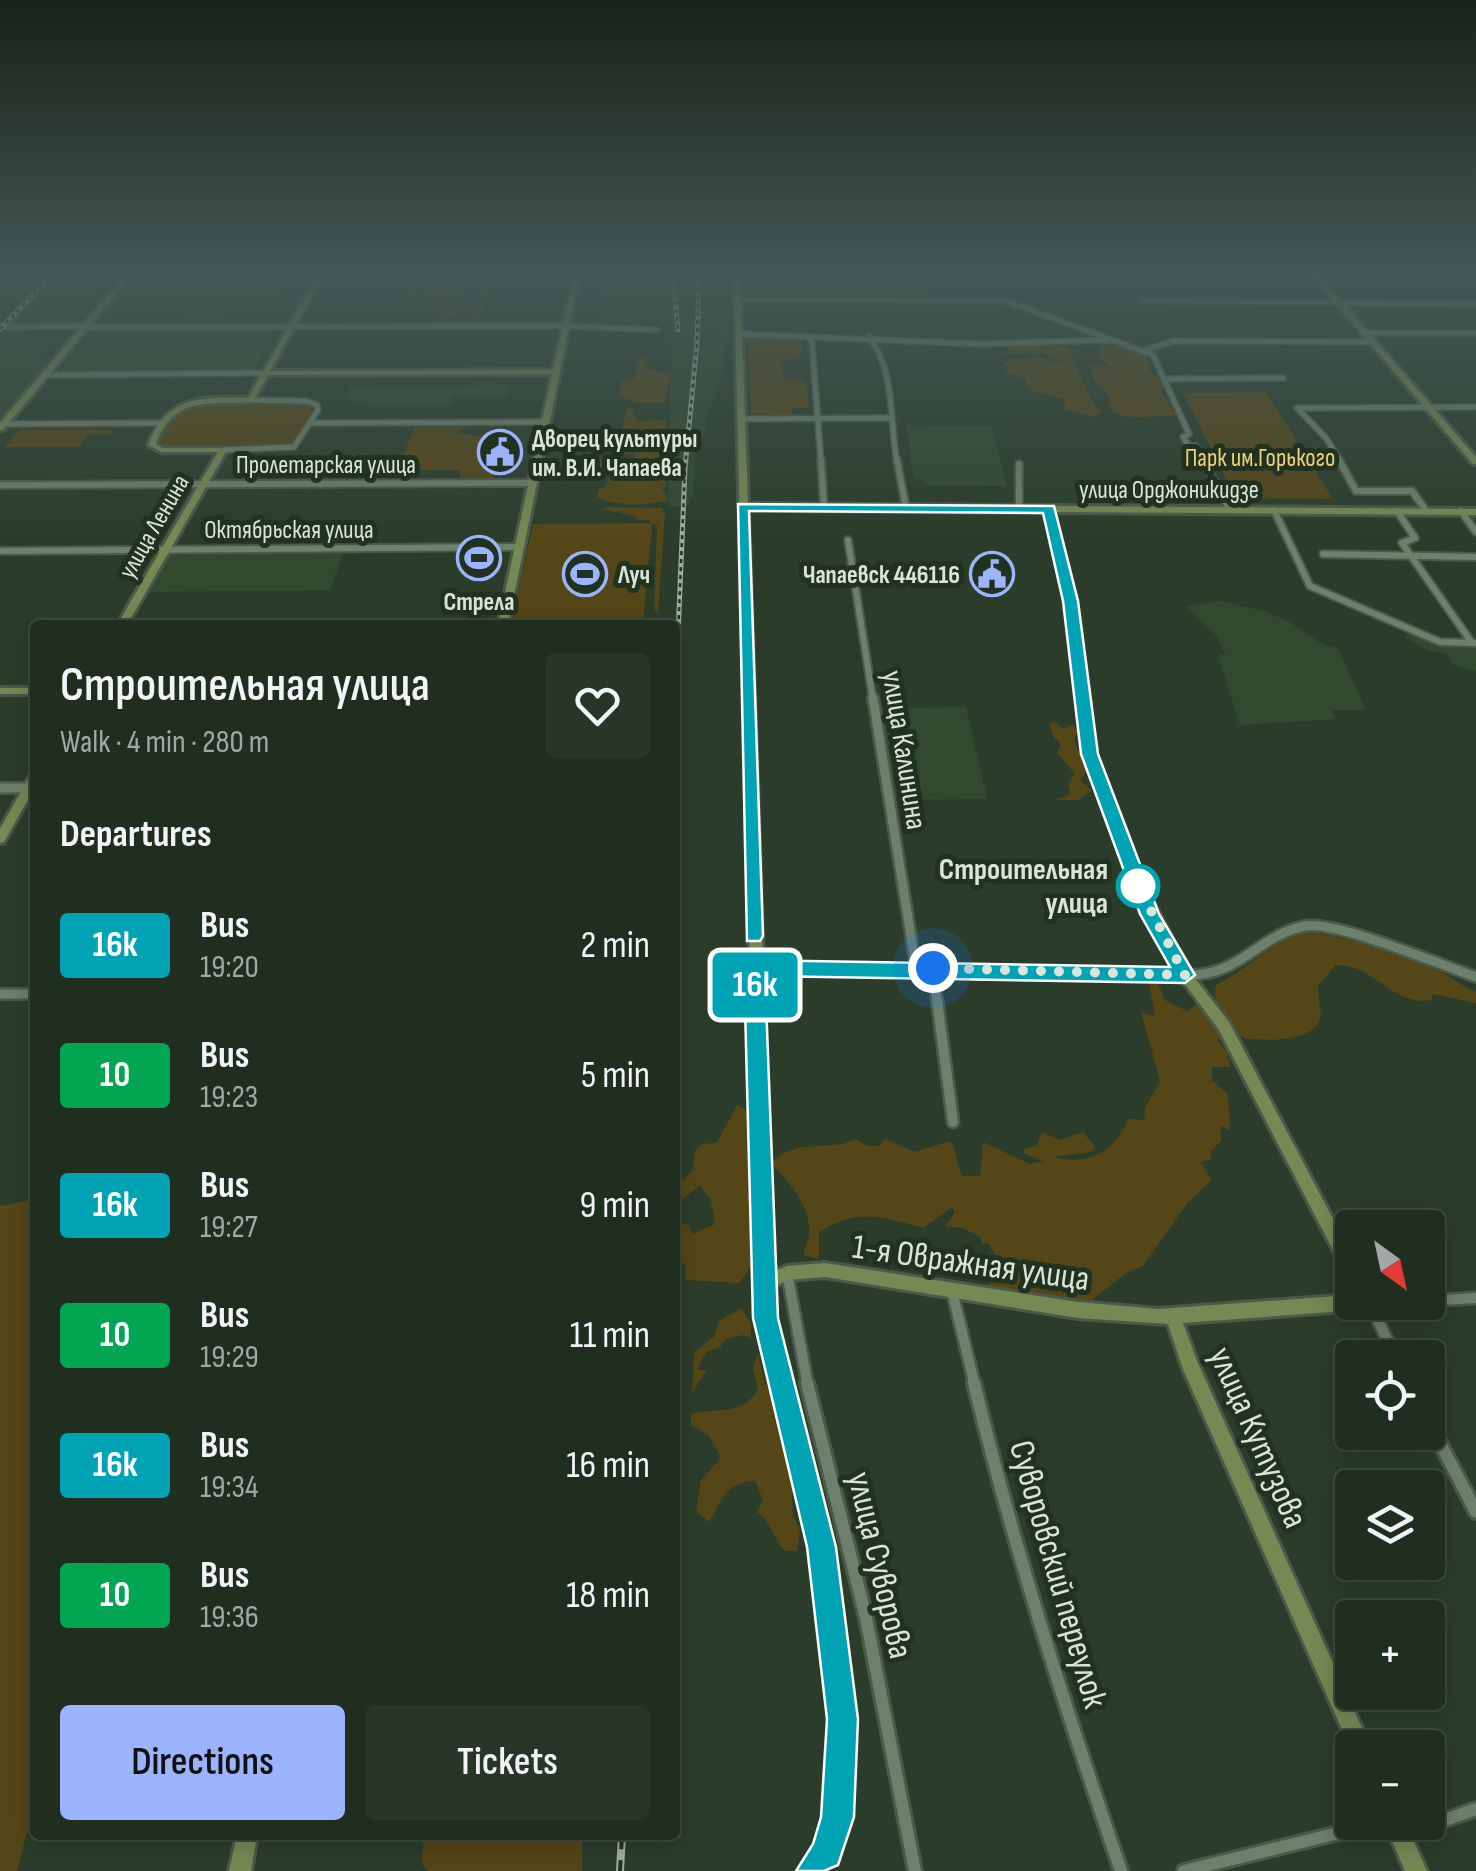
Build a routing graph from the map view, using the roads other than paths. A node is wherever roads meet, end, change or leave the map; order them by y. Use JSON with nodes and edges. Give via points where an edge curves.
{"nodes":[{"id":1,"x":58,"y":360,"type":"edge"},
{"id":2,"x":273,"y":360,"type":"edge"},
{"id":3,"x":559,"y":360,"type":"edge"},
{"id":4,"x":740,"y":360,"type":"edge"},
{"id":5,"x":813,"y":360,"type":"edge"},
{"id":6,"x":884,"y":360,"type":"edge"},
{"id":7,"x":1156,"y":360,"type":"edge"},
{"id":8,"x":1388,"y":360,"type":"edge"},
{"id":9,"x":556,"y":372,"type":"junction"},
{"id":10,"x":266,"y":374,"type":"junction"},
{"id":11,"x":46,"y":375,"type":"junction"},
{"id":12,"x":1283,"y":378,"type":"dead end"},
{"id":13,"x":1166,"y":379,"type":"junction"},
{"id":14,"x":250,"y":400,"type":"junction"},
{"id":15,"x":1428,"y":407,"type":"junction"},
{"id":16,"x":1476,"y":407,"type":"edge"},
{"id":17,"x":816,"y":416,"type":"junction"},
{"id":18,"x":889,"y":418,"type":"junction"},
{"id":19,"x":742,"y":419,"type":"junction"},
{"id":20,"x":546,"y":422,"type":"junction"},
{"id":21,"x":163,"y":423,"type":"junction"},
{"id":22,"x":312,"y":423,"type":"junction"},
{"id":23,"x":2,"y":426,"type":"edge"},
{"id":24,"x":223,"y":450,"type":"junction"},
{"id":25,"x":1476,"y":462,"type":"edge"},
{"id":26,"x":1019,"y":464,"type":"dead end"},
{"id":27,"x":532,"y":483,"type":"junction"},
{"id":28,"x":0,"y":485,"type":"edge"},
{"id":29,"x":204,"y":485,"type":"junction"},
{"id":30,"x":742,"y":507,"type":"junction"},
{"id":31,"x":824,"y":507,"type":"junction"},
{"id":32,"x":906,"y":508,"type":"junction"},
{"id":33,"x":1020,"y":508,"type":"junction"},
{"id":34,"x":1049,"y":509,"type":"junction"},
{"id":35,"x":1230,"y":510,"type":"junction"},
{"id":36,"x":1274,"y":510,"type":"junction"},
{"id":37,"x":1397,"y":512,"type":"junction"},
{"id":38,"x":1428,"y":512,"type":"junction"},
{"id":39,"x":1460,"y":512,"type":"junction"},
{"id":40,"x":1476,"y":512,"type":"edge"},
{"id":41,"x":1476,"y":532,"type":"edge"},
{"id":42,"x":848,"y":540,"type":"dead end"},
{"id":43,"x":519,"y":547,"type":"junction"},
{"id":44,"x":165,"y":550,"type":"junction"},
{"id":45,"x":0,"y":551,"type":"edge"},
{"id":46,"x":1323,"y":554,"type":"dead end"},
{"id":47,"x":1411,"y":556,"type":"junction"},
{"id":48,"x":1476,"y":557,"type":"edge"},
{"id":49,"x":125,"y":620,"type":"edge"},
{"id":50,"x":504,"y":620,"type":"edge"},
{"id":51,"x":1474,"y":643,"type":"edge"},
{"id":52,"x":30,"y":691,"type":"edge"},
{"id":53,"x":0,"y":692,"type":"edge"},
{"id":54,"x":30,"y":785,"type":"edge"},
{"id":55,"x":0,"y":788,"type":"edge"},
{"id":56,"x":30,"y":790,"type":"edge"},
{"id":57,"x":0,"y":839,"type":"edge"},
{"id":58,"x":754,"y":968,"type":"junction"},
{"id":59,"x":916,"y":968,"type":"junction"},
{"id":60,"x":933,"y":968,"type":"junction"},
{"id":61,"x":1185,"y":975,"type":"junction"},
{"id":62,"x":1476,"y":976,"type":"edge"},
{"id":63,"x":0,"y":994,"type":"edge"},
{"id":64,"x":30,"y":994,"type":"edge"},
{"id":65,"x":953,"y":1122,"type":"dead end"},
{"id":66,"x":1335,"y":1238,"type":"edge"},
{"id":67,"x":787,"y":1273,"type":"junction"},
{"id":68,"x":764,"y":1288,"type":"junction"},
{"id":69,"x":952,"y":1291,"type":"junction"},
{"id":70,"x":1476,"y":1298,"type":"edge"},
{"id":71,"x":1445,"y":1300,"type":"edge"},
{"id":72,"x":1335,"y":1304,"type":"edge"},
{"id":73,"x":1173,"y":1316,"type":"junction"},
{"id":74,"x":1444,"y":1450,"type":"edge"},
{"id":75,"x":1476,"y":1512,"type":"edge"},
{"id":76,"x":1353,"y":1730,"type":"edge"},
{"id":77,"x":1476,"y":1809,"type":"edge"},
{"id":78,"x":1445,"y":1816,"type":"edge"},
{"id":79,"x":1335,"y":1839,"type":"edge"},
{"id":80,"x":246,"y":1840,"type":"edge"},
{"id":81,"x":1400,"y":1840,"type":"edge"},
{"id":82,"x":240,"y":1871,"type":"edge"},
{"id":83,"x":812,"y":1871,"type":"edge"},
{"id":84,"x":914,"y":1871,"type":"edge"},
{"id":85,"x":1121,"y":1871,"type":"edge"},
{"id":86,"x":1184,"y":1871,"type":"edge"},
{"id":87,"x":1416,"y":1871,"type":"edge"}],
"edges":[{"from":1,"to":11,"type":"street"},
{"from":2,"to":10,"type":"street"},
{"from":3,"to":9,"type":"street"},
{"from":4,"to":19,"type":"street"},
{"from":5,"to":17,"type":"street"},
{"from":6,"to":18,"type":"street","via":[[894,404]]},
{"from":7,"to":13,"type":"street"},
{"from":8,"to":15,"type":"street"},
{"from":9,"to":10,"type":"street"},
{"from":9,"to":20,"type":"street"},
{"from":10,"to":11,"type":"street"},
{"from":10,"to":14,"type":"street"},
{"from":11,"to":23,"type":"street"},
{"from":12,"to":13,"type":"street"},
{"from":13,"to":35,"type":"street","via":[[1190,434],[1183,437],[1196,446]]},
{"from":14,"to":21,"type":"street","via":[[189,402]]},
{"from":14,"to":22,"type":"street","via":[[314,403]]},
{"from":15,"to":16,"type":"street"},
{"from":15,"to":25,"type":"street"},
{"from":15,"to":38,"type":"street","via":[[1297,408],[1306,425],[1329,442],[1356,491],[1412,490]]},
{"from":17,"to":18,"type":"street"},
{"from":17,"to":19,"type":"street"},
{"from":17,"to":31,"type":"street"},
{"from":18,"to":32,"type":"street"},
{"from":19,"to":30,"type":"street"},
{"from":20,"to":22,"type":"street"},
{"from":20,"to":27,"type":"street"},
{"from":21,"to":23,"type":"street"},
{"from":21,"to":24,"type":"street","name":"улица Ленина","via":[[152,442],[156,449]]},
{"from":22,"to":24,"type":"street","name":"улица Ленина","via":[[300,443],[287,449]]},
{"from":24,"to":29,"type":"street","name":"улица Ленина"},
{"from":26,"to":33,"type":"street"},
{"from":27,"to":29,"type":"street","name":"Пролетарская улица"},
{"from":27,"to":43,"type":"street"},
{"from":28,"to":29,"type":"street","name":"Пролетарская улица"},
{"from":29,"to":44,"type":"street","name":"улица Ленина"},
{"from":30,"to":31,"type":"street","name":"улица Орджоникидзе"},
{"from":30,"to":58,"type":"street"},
{"from":31,"to":32,"type":"street","name":"улица Орджоникидзе"},
{"from":32,"to":33,"type":"street","name":"улица Орджоникидзе"},
{"from":33,"to":34,"type":"street","name":"улица Орджоникидзе"},
{"from":34,"to":35,"type":"street","name":"улица Орджоникидзе"},
{"from":34,"to":61,"type":"street","via":[[1071,601],[1090,754],[1150,914]]},
{"from":35,"to":36,"type":"street","name":"улица Орджоникидзе"},
{"from":36,"to":37,"type":"street","name":"улица Орджоникидзе"},
{"from":36,"to":51,"type":"street","via":[[1310,586],[1440,642]]},
{"from":37,"to":38,"type":"street","name":"улица Орджоникидзе"},
{"from":37,"to":47,"type":"street","via":[[1414,538],[1402,543]]},
{"from":38,"to":39,"type":"street","name":"улица Орджоникидзе"},
{"from":39,"to":40,"type":"street","name":"улица Орджоникидзе"},
{"from":39,"to":41,"type":"street"},
{"from":42,"to":59,"type":"street","name":"улица Калинина"},
{"from":43,"to":44,"type":"street","name":"Октябрьская улица"},
{"from":43,"to":50,"type":"street"},
{"from":44,"to":45,"type":"street","name":"Октябрьская улица"},
{"from":44,"to":49,"type":"street","name":"улица Ленина"},
{"from":46,"to":47,"type":"street"},
{"from":47,"to":48,"type":"street"},
{"from":47,"to":51,"type":"street"},
{"from":52,"to":53,"type":"street"},
{"from":54,"to":55,"type":"street"},
{"from":56,"to":57,"type":"street"},
{"from":58,"to":59,"type":"street"},
{"from":58,"to":68,"type":"street"},
{"from":59,"to":60,"type":"street"},
{"from":60,"to":61,"type":"street"},
{"from":60,"to":65,"type":"street"},
{"from":61,"to":62,"type":"street","via":[[1224,970],[1255,956],[1300,923]]},
{"from":61,"to":66,"type":"street","via":[[1224,1026]]},
{"from":63,"to":64,"type":"street"},
{"from":67,"to":68,"type":"street","name":"1-я Овражная улица"},
{"from":67,"to":69,"type":"street","name":"1-я Овражная улица","via":[[825,1270]]},
{"from":67,"to":84,"type":"street","name":"улица Суворова","via":[[810,1399],[866,1618]]},
{"from":68,"to":83,"type":"street","via":[[822,1547],[838,1662],[838,1817],[826,1854]]},
{"from":69,"to":73,"type":"street","name":"1-я Овражная улица"},
{"from":69,"to":85,"type":"street","name":"Суворовский переулок","via":[[1001,1494]]},
{"from":70,"to":71,"type":"street"},
{"from":72,"to":73,"type":"street","name":"1-я Овражная улица"},
{"from":73,"to":76,"type":"street","name":"улица Кутузова"},
{"from":74,"to":75,"type":"street"},
{"from":77,"to":78,"type":"street"},
{"from":79,"to":86,"type":"street"},
{"from":80,"to":82,"type":"street"},
{"from":81,"to":87,"type":"street"}]}
